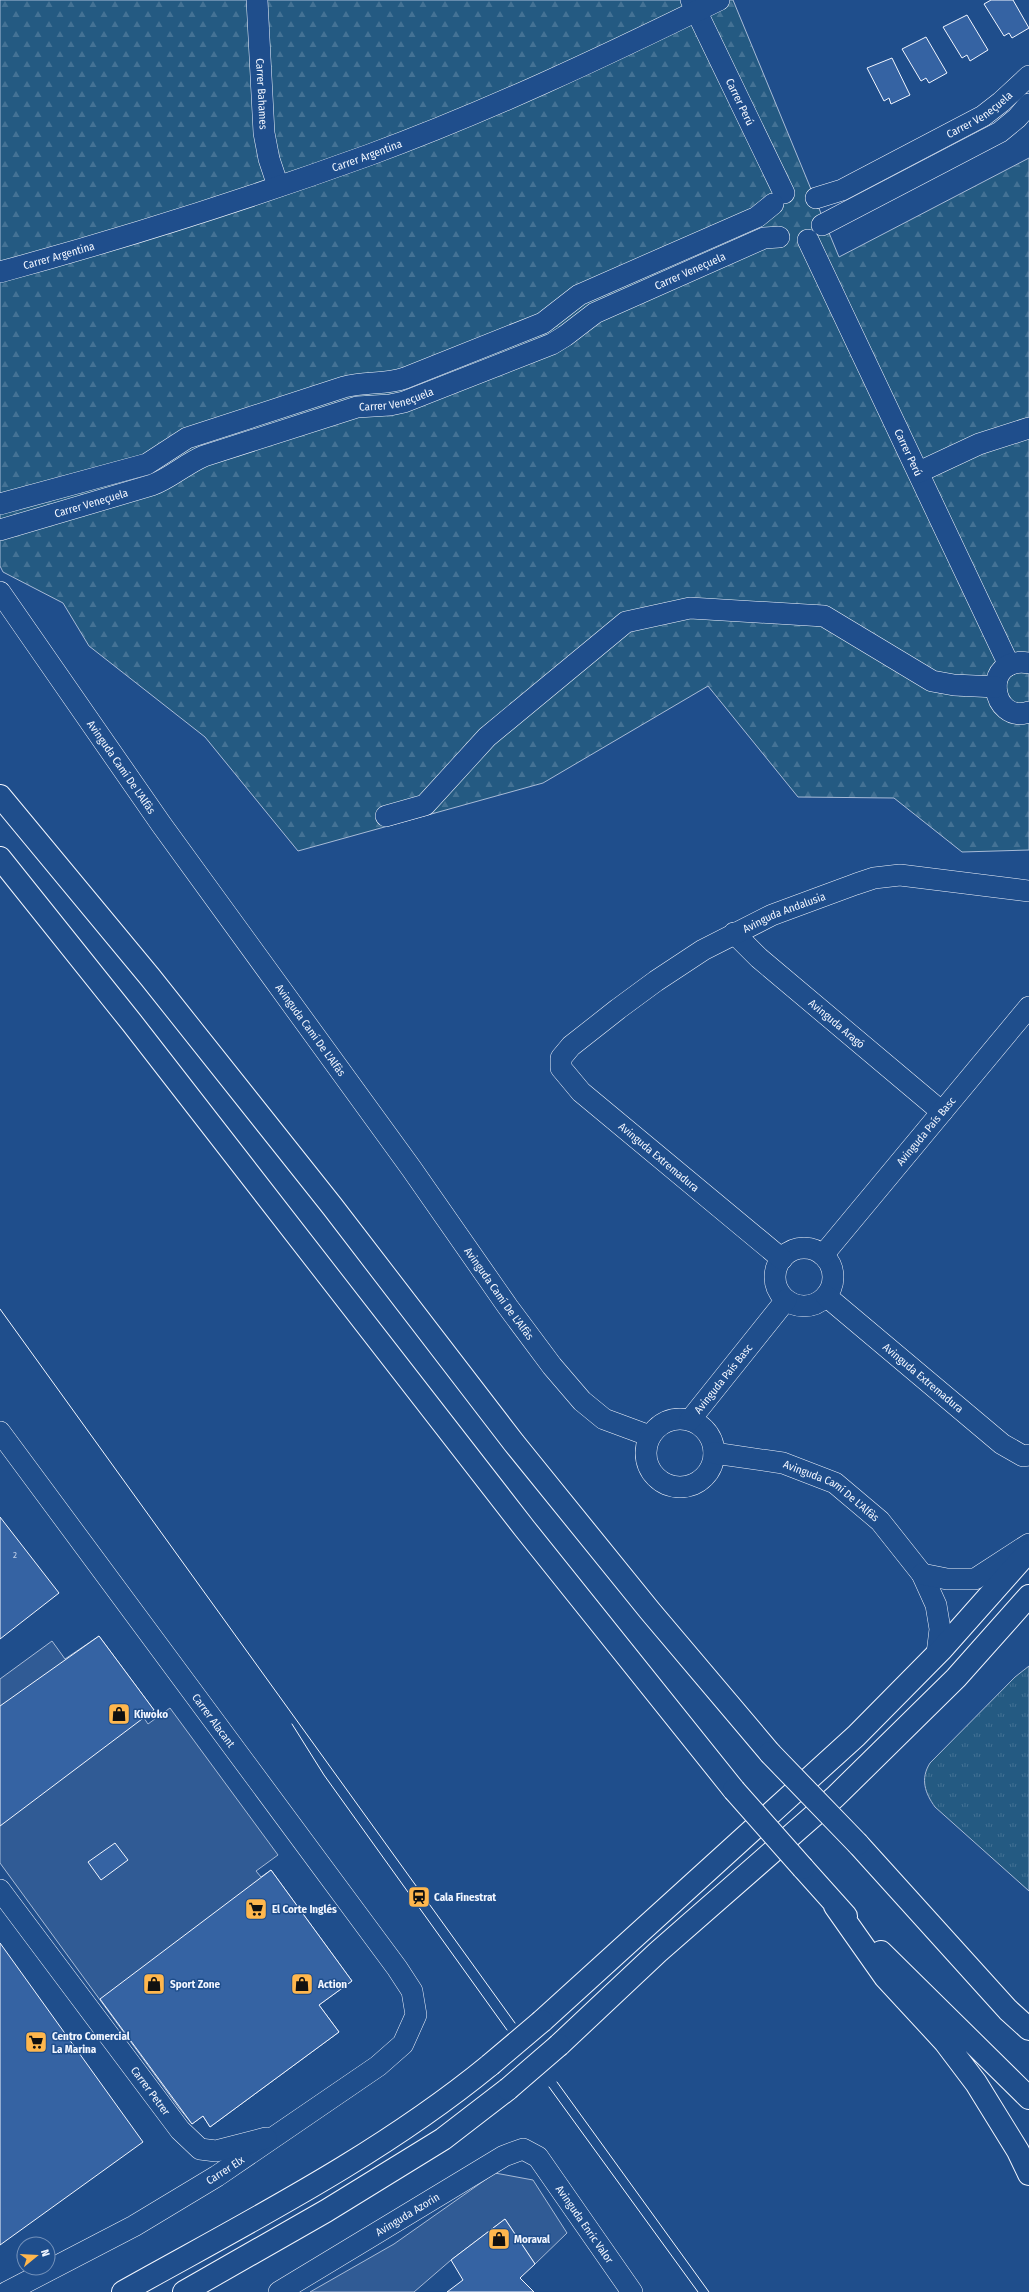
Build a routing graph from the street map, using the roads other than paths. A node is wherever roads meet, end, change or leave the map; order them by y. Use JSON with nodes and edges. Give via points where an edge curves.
{"nodes":[{"id":1,"x":257,"y":0,"type":"edge"},
{"id":2,"x":719,"y":0,"type":"edge"},
{"id":3,"x":694,"y":6,"type":"edge"},
{"id":4,"x":1029,"y":76,"type":"edge"},
{"id":5,"x":1029,"y":104,"type":"edge"},
{"id":6,"x":278,"y":186,"type":"junction"},
{"id":7,"x":778,"y":198,"type":"junction"},
{"id":8,"x":816,"y":198,"type":"junction"},
{"id":9,"x":822,"y":225,"type":"junction"},
{"id":10,"x":778,"y":237,"type":"junction"},
{"id":11,"x":808,"y":240,"type":"junction"},
{"id":12,"x":0,"y":272,"type":"edge"},
{"id":13,"x":1029,"y":428,"type":"edge"},
{"id":14,"x":919,"y":472,"type":"junction"},
{"id":15,"x":0,"y":504,"type":"edge"},
{"id":16,"x":0,"y":530,"type":"edge"},
{"id":17,"x":0,"y":592,"type":"edge"},
{"id":18,"x":1019,"y":664,"type":"edge"},
{"id":19,"x":996,"y":687,"type":"junction"},
{"id":20,"x":1029,"y":712,"type":"edge"},
{"id":21,"x":0,"y":796,"type":"edge"},
{"id":22,"x":386,"y":816,"type":"dead end"},
{"id":23,"x":0,"y":858,"type":"edge"},
{"id":24,"x":1029,"y":891,"type":"edge"},
{"id":25,"x":734,"y":934,"type":"junction"},
{"id":26,"x":1029,"y":1007,"type":"edge"},
{"id":27,"x":571,"y":1046,"type":"joint"},
{"id":28,"x":942,"y":1112,"type":"junction"},
{"id":29,"x":824,"y":1255,"type":"junction"},
{"id":30,"x":782,"y":1259,"type":"junction"},
{"id":31,"x":826,"y":1296,"type":"junction"},
{"id":32,"x":786,"y":1300,"type":"junction"},
{"id":33,"x":690,"y":1420,"type":"junction"},
{"id":34,"x":0,"y":1432,"type":"edge"},
{"id":35,"x":650,"y":1436,"type":"junction"},
{"id":36,"x":714,"y":1453,"type":"junction"},
{"id":37,"x":1026,"y":1456,"type":"edge"},
{"id":38,"x":1029,"y":1544,"type":"edge"},
{"id":39,"x":1029,"y":1551,"type":"edge"},
{"id":40,"x":922,"y":1574,"type":"junction"},
{"id":41,"x":1029,"y":1596,"type":"edge"},
{"id":42,"x":937,"y":1654,"type":"junction"},
{"id":43,"x":0,"y":1890,"type":"edge"},
{"id":44,"x":835,"y":1906,"type":"junction"},
{"id":45,"x":416,"y":2015,"type":"joint"},
{"id":46,"x":1029,"y":2028,"type":"edge"},
{"id":47,"x":1029,"y":2098,"type":"edge"},
{"id":48,"x":276,"y":2136,"type":"junction"},
{"id":49,"x":538,"y":2158,"type":"joint"},
{"id":50,"x":1029,"y":2174,"type":"edge"},
{"id":51,"x":8,"y":2292,"type":"edge"},
{"id":52,"x":123,"y":2292,"type":"edge"},
{"id":53,"x":184,"y":2292,"type":"edge"},
{"id":54,"x":279,"y":2292,"type":"edge"},
{"id":55,"x":632,"y":2292,"type":"edge"}],
"edges":[{"from":1,"to":6,"type":"street","name":"Carrer Bahames","via":[[264,133]]},
{"from":2,"to":3,"type":"street","name":"Carrer Argentina"},
{"from":3,"to":6,"type":"street","name":"Carrer Argentina","via":[[583,65],[466,116],[370,155]]},
{"from":3,"to":7,"type":"street","name":"Carrer Perú"},
{"from":4,"to":8,"type":"street","name":"Carrer Veneçuela","via":[[983,116],[846,188]]},
{"from":5,"to":9,"type":"street","name":"Carrer Veneçuela","via":[[1000,132]]},
{"from":6,"to":12,"type":"street","name":"Carrer Argentina","via":[[186,219]]},
{"from":7,"to":8,"type":"street","via":[[802,190]]},
{"from":7,"to":10,"type":"street","via":[[770,213],[770,222]]},
{"from":7,"to":15,"type":"street","name":"Carrer Veneçuela","via":[[757,217],[579,295],[543,323],[405,378],[384,384],[365,383],[344,387],[186,438],[147,464]]},
{"from":8,"to":9,"type":"street","via":[[821,207]]},
{"from":9,"to":11,"type":"street","via":[[818,233]]},
{"from":10,"to":11,"type":"street","via":[[794,244]]},
{"from":10,"to":16,"type":"street","name":"Carrer Veneçuela","via":[[764,238],[595,313],[552,344],[420,397],[390,405],[357,407],[201,457],[173,476],[152,485]]},
{"from":11,"to":14,"type":"street","name":"Carrer Perú"},
{"from":13,"to":14,"type":"street","via":[[979,444]]},
{"from":14,"to":18,"type":"street","name":"Carrer Perú"},
{"from":17,"to":35,"type":"street","name":"Avinguda Camí De L'Alfàs","via":[[161,824],[552,1366],[582,1401],[604,1419]]},
{"from":18,"to":19,"type":"street","via":[[999,674]]},
{"from":19,"to":20,"type":"street","via":[[998,699],[1003,705],[1018,713]]},
{"from":19,"to":22,"type":"street","via":[[954,685],[928,679],[824,616],[690,608],[626,622],[487,737],[425,805]]},
{"from":21,"to":46,"type":"main road","bridge":true,"via":[[332,1206],[514,1444],[650,1611],[770,1753],[858,1844],[1008,2010]]},
{"from":23,"to":44,"type":"main road","bridge":true,"via":[[132,1023],[525,1529],[734,1790]]},
{"from":24,"to":25,"type":"street","name":"Avinguda Andalusia","via":[[888,876],[874,878],[808,901]]},
{"from":25,"to":27,"type":"street","name":"Avinguda Andalusia","via":[[656,981]]},
{"from":25,"to":28,"type":"street","name":"Avinguda Aragó"},
{"from":26,"to":28,"type":"street","name":"Avinguda País Basc"},
{"from":27,"to":30,"type":"street","name":"Avinguda Extremadura","via":[[561,1058],[561,1068],[568,1079]]},
{"from":28,"to":29,"type":"street","name":"Avinguda País Basc"},
{"from":29,"to":30,"type":"street","via":[[809,1248],[799,1248],[790,1251]]},
{"from":29,"to":31,"type":"street","via":[[831,1264],[834,1274],[833,1283]]},
{"from":30,"to":32,"type":"street","via":[[775,1275],[780,1294]]},
{"from":31,"to":32,"type":"street","via":[[815,1305],[805,1306]]},
{"from":31,"to":37,"type":"street","name":"Avinguda Extremadura","via":[[1002,1444]]},
{"from":32,"to":33,"type":"street","name":"Avinguda País Basc"},
{"from":33,"to":35,"type":"street","via":[[666,1421]]},
{"from":33,"to":36,"type":"street","via":[[707,1432]]},
{"from":34,"to":45,"type":"street","name":"Carrer Alacant","via":[[397,1968],[412,1991]]},
{"from":35,"to":36,"type":"street","via":[[646,1447],[649,1468],[656,1478],[676,1487],[687,1486],[702,1478],[712,1464]]},
{"from":36,"to":40,"type":"street","name":"Avinguda Camí De L'Alfàs","via":[[783,1463],[835,1484],[880,1521]]},
{"from":38,"to":40,"type":"street","via":[[975,1579],[947,1579]]},
{"from":39,"to":42,"type":"main road"},
{"from":40,"to":42,"type":"street","name":"Avinguda Camí De L'Alfàs","via":[[936,1605],[940,1629]]},
{"from":41,"to":53,"type":"main road","bridge":true,"via":[[956,1678],[835,1797],[658,1952],[508,2089],[443,2139],[326,2211]]},
{"from":42,"to":52,"type":"main road","bridge":true,"via":[[822,1769],[490,2065],[422,2118],[306,2189]]},
{"from":43,"to":48,"type":"street","name":"Carrer Petrer","via":[[180,2130],[200,2149],[216,2151]]},
{"from":44,"to":47,"type":"main road"},
{"from":44,"to":50,"type":"main road","via":[[885,1977],[945,2042],[976,2083],[1018,2151]]},
{"from":45,"to":48,"type":"street","name":"Carrer Elx","via":[[403,2044],[378,2066]]},
{"from":48,"to":51,"type":"street","name":"Carrer Elx","via":[[217,2176],[134,2226]]},
{"from":49,"to":54,"type":"street","name":"Avinguda Azorin","via":[[523,2149],[504,2156]]},
{"from":49,"to":55,"type":"street","name":"Avinguda Enric Valor"}]}
